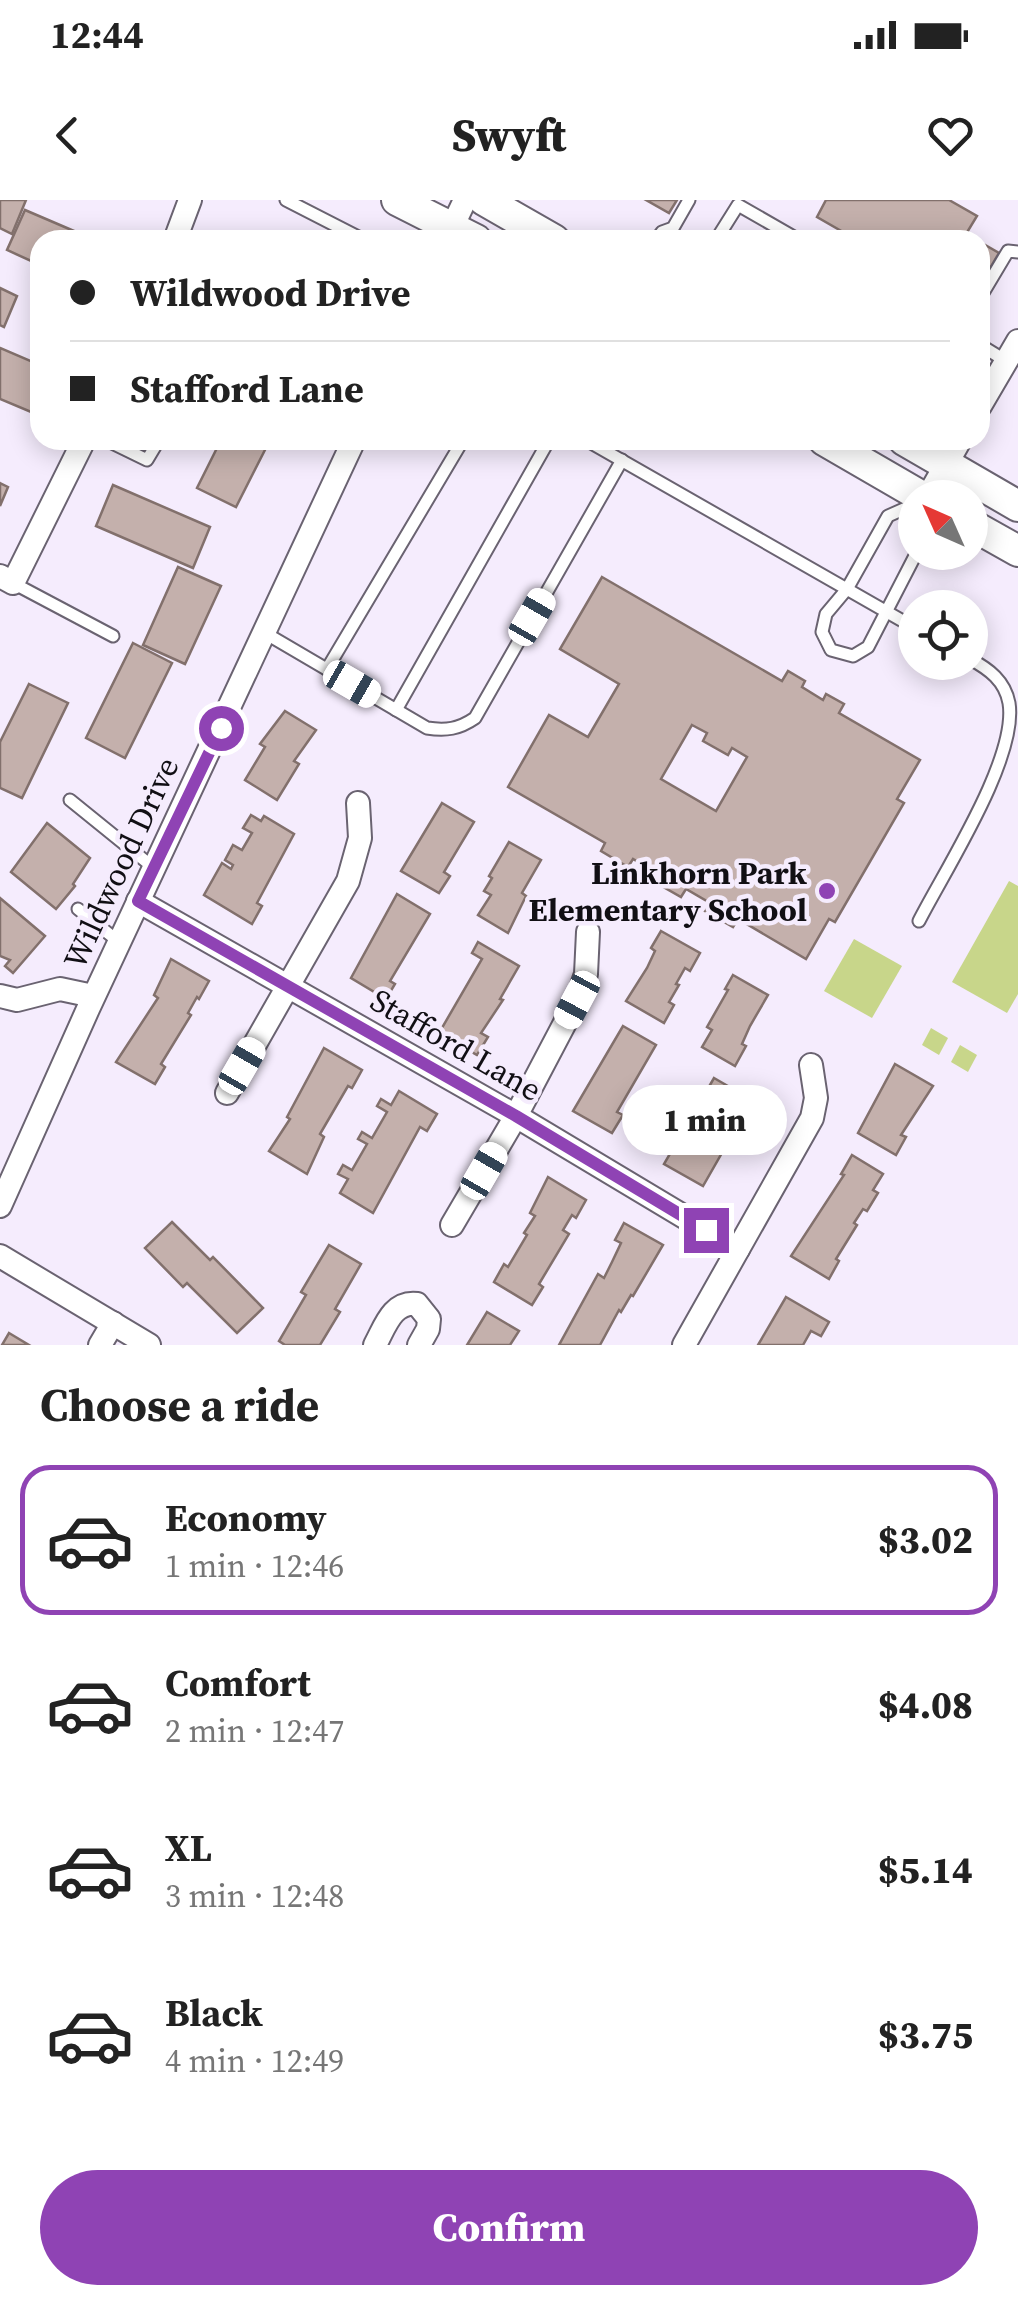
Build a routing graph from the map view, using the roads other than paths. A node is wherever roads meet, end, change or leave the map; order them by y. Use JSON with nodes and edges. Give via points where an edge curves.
{"nodes":[{"id":1,"x":190,"y":200,"type":"edge"},
{"id":2,"x":286,"y":200,"type":"edge"},
{"id":3,"x":484,"y":200,"type":"edge"},
{"id":4,"x":689,"y":200,"type":"edge"},
{"id":5,"x":401,"y":201,"type":"edge"},
{"id":6,"x":740,"y":202,"type":"edge"},
{"id":7,"x":460,"y":227,"type":"edge"},
{"id":8,"x":179,"y":230,"type":"edge"},
{"id":9,"x":344,"y":230,"type":"edge"},
{"id":10,"x":536,"y":230,"type":"edge"},
{"id":11,"x":668,"y":230,"type":"edge"},
{"id":12,"x":722,"y":230,"type":"edge"},
{"id":13,"x":784,"y":230,"type":"edge"},
{"id":14,"x":1018,"y":252,"type":"edge"},
{"id":15,"x":990,"y":281,"type":"edge"},
{"id":16,"x":1012,"y":351,"type":"edge"},
{"id":17,"x":990,"y":389,"type":"edge"},
{"id":18,"x":78,"y":450,"type":"edge"},
{"id":19,"x":126,"y":450,"type":"edge"},
{"id":20,"x":153,"y":450,"type":"edge"},
{"id":21,"x":349,"y":450,"type":"edge"},
{"id":22,"x":457,"y":450,"type":"edge"},
{"id":23,"x":543,"y":450,"type":"edge"},
{"id":24,"x":604,"y":450,"type":"edge"},
{"id":25,"x":842,"y":450,"type":"edge"},
{"id":26,"x":953,"y":452,"type":"edge"},
{"id":27,"x":622,"y":460,"type":"junction"},
{"id":28,"x":937,"y":480,"type":"edge"},
{"id":29,"x":898,"y":482,"type":"edge"},
{"id":30,"x":1018,"y":506,"type":"edge"},
{"id":31,"x":898,"y":512,"type":"edge"},
{"id":32,"x":988,"y":534,"type":"edge"},
{"id":33,"x":1018,"y":552,"type":"edge"},
{"id":34,"x":907,"y":570,"type":"edge"},
{"id":35,"x":6,"y":580,"type":"edge"},
{"id":36,"x":847,"y":588,"type":"junction"},
{"id":37,"x":885,"y":610,"type":"junction"},
{"id":38,"x":898,"y":618,"type":"edge"},
{"id":39,"x":265,"y":634,"type":"junction"},
{"id":40,"x":113,"y":636,"type":"dead end"},
{"id":41,"x":988,"y":669,"type":"edge"},
{"id":42,"x":327,"y":670,"type":"junction"},
{"id":43,"x":396,"y":710,"type":"junction"},
{"id":44,"x":70,"y":800,"type":"dead end"},
{"id":45,"x":358,"y":803,"type":"dead end"},
{"id":46,"x":154,"y":868,"type":"junction"},
{"id":47,"x":138,"y":901,"type":"junction"},
{"id":48,"x":78,"y":909,"type":"dead end"},
{"id":49,"x":918,"y":921,"type":"dead end"},
{"id":50,"x":588,"y":932,"type":"dead end"},
{"id":51,"x":119,"y":942,"type":"junction"},
{"id":52,"x":288,"y":986,"type":"junction"},
{"id":53,"x":0,"y":996,"type":"edge"},
{"id":54,"x":93,"y":996,"type":"junction"},
{"id":55,"x":811,"y":1065,"type":"dead end"},
{"id":56,"x":227,"y":1092,"type":"dead end"},
{"id":57,"x":516,"y":1116,"type":"junction"},
{"id":58,"x":0,"y":1206,"type":"edge"},
{"id":59,"x":452,"y":1225,"type":"dead end"},
{"id":60,"x":738,"y":1250,"type":"junction"},
{"id":61,"x":0,"y":1256,"type":"edge"},
{"id":62,"x":112,"y":1323,"type":"junction"},
{"id":63,"x":144,"y":1344,"type":"edge"},
{"id":64,"x":100,"y":1345,"type":"edge"},
{"id":65,"x":374,"y":1345,"type":"edge"},
{"id":66,"x":419,"y":1345,"type":"edge"},
{"id":67,"x":684,"y":1345,"type":"edge"}],
"edges":[{"from":1,"to":8,"type":"street"},
{"from":2,"to":9,"type":"lane"},
{"from":3,"to":10,"type":"main road"},
{"from":4,"to":11,"type":"lane"},
{"from":5,"to":7,"type":"main road"},
{"from":6,"to":12,"type":"lane"},
{"from":6,"to":13,"type":"lane"},
{"from":14,"to":15,"type":"lane","via":[[1008,251]]},
{"from":16,"to":17,"type":"street"},
{"from":18,"to":35,"type":"street"},
{"from":19,"to":20,"type":"lane","via":[[147,460]]},
{"from":21,"to":39,"type":"street","name":"Wildwood Drive"},
{"from":22,"to":42,"type":"lane"},
{"from":23,"to":43,"type":"lane"},
{"from":24,"to":27,"type":"lane"},
{"from":25,"to":29,"type":"main road"},
{"from":26,"to":28,"type":"street"},
{"from":26,"to":30,"type":"main road"},
{"from":27,"to":36,"type":"lane"},
{"from":27,"to":43,"type":"lane","via":[[474,718],[443,731]]},
{"from":31,"to":36,"type":"lane","via":[[888,516]]},
{"from":32,"to":33,"type":"main road"},
{"from":34,"to":37,"type":"lane"},
{"from":35,"to":40,"type":"lane"},
{"from":36,"to":37,"type":"lane"},
{"from":36,"to":37,"type":"lane","via":[[826,614],[822,632],[831,650],[853,656],[868,648]]},
{"from":37,"to":38,"type":"lane"},
{"from":39,"to":42,"type":"lane"},
{"from":39,"to":46,"type":"street","name":"Wildwood Drive"},
{"from":41,"to":49,"type":"lane","via":[[1002,685],[1007,738],[999,766]]},
{"from":42,"to":43,"type":"lane"},
{"from":44,"to":46,"type":"lane"},
{"from":45,"to":52,"type":"street","via":[[360,838],[348,881]]},
{"from":46,"to":47,"type":"street","name":"Wildwood Drive"},
{"from":47,"to":51,"type":"street","name":"Wildwood Drive"},
{"from":47,"to":52,"type":"street","name":"Stafford Lane"},
{"from":48,"to":51,"type":"lane"},
{"from":50,"to":57,"type":"street","via":[[577,1000]]},
{"from":51,"to":54,"type":"street","name":"Wildwood Drive"},
{"from":52,"to":56,"type":"street"},
{"from":52,"to":57,"type":"street","name":"Stafford Lane"},
{"from":53,"to":54,"type":"street","via":[[17,1000],[60,990]]},
{"from":54,"to":58,"type":"street","name":"Wildwood Drive"},
{"from":55,"to":60,"type":"street","via":[[812,1118]]},
{"from":57,"to":59,"type":"street"},
{"from":57,"to":60,"type":"street","name":"Stafford Lane"},
{"from":60,"to":67,"type":"street"},
{"from":61,"to":62,"type":"street"},
{"from":62,"to":63,"type":"street"},
{"from":62,"to":64,"type":"street"},
{"from":65,"to":66,"type":"street","via":[[406,1303],[416,1304],[428,1319]]}]}
